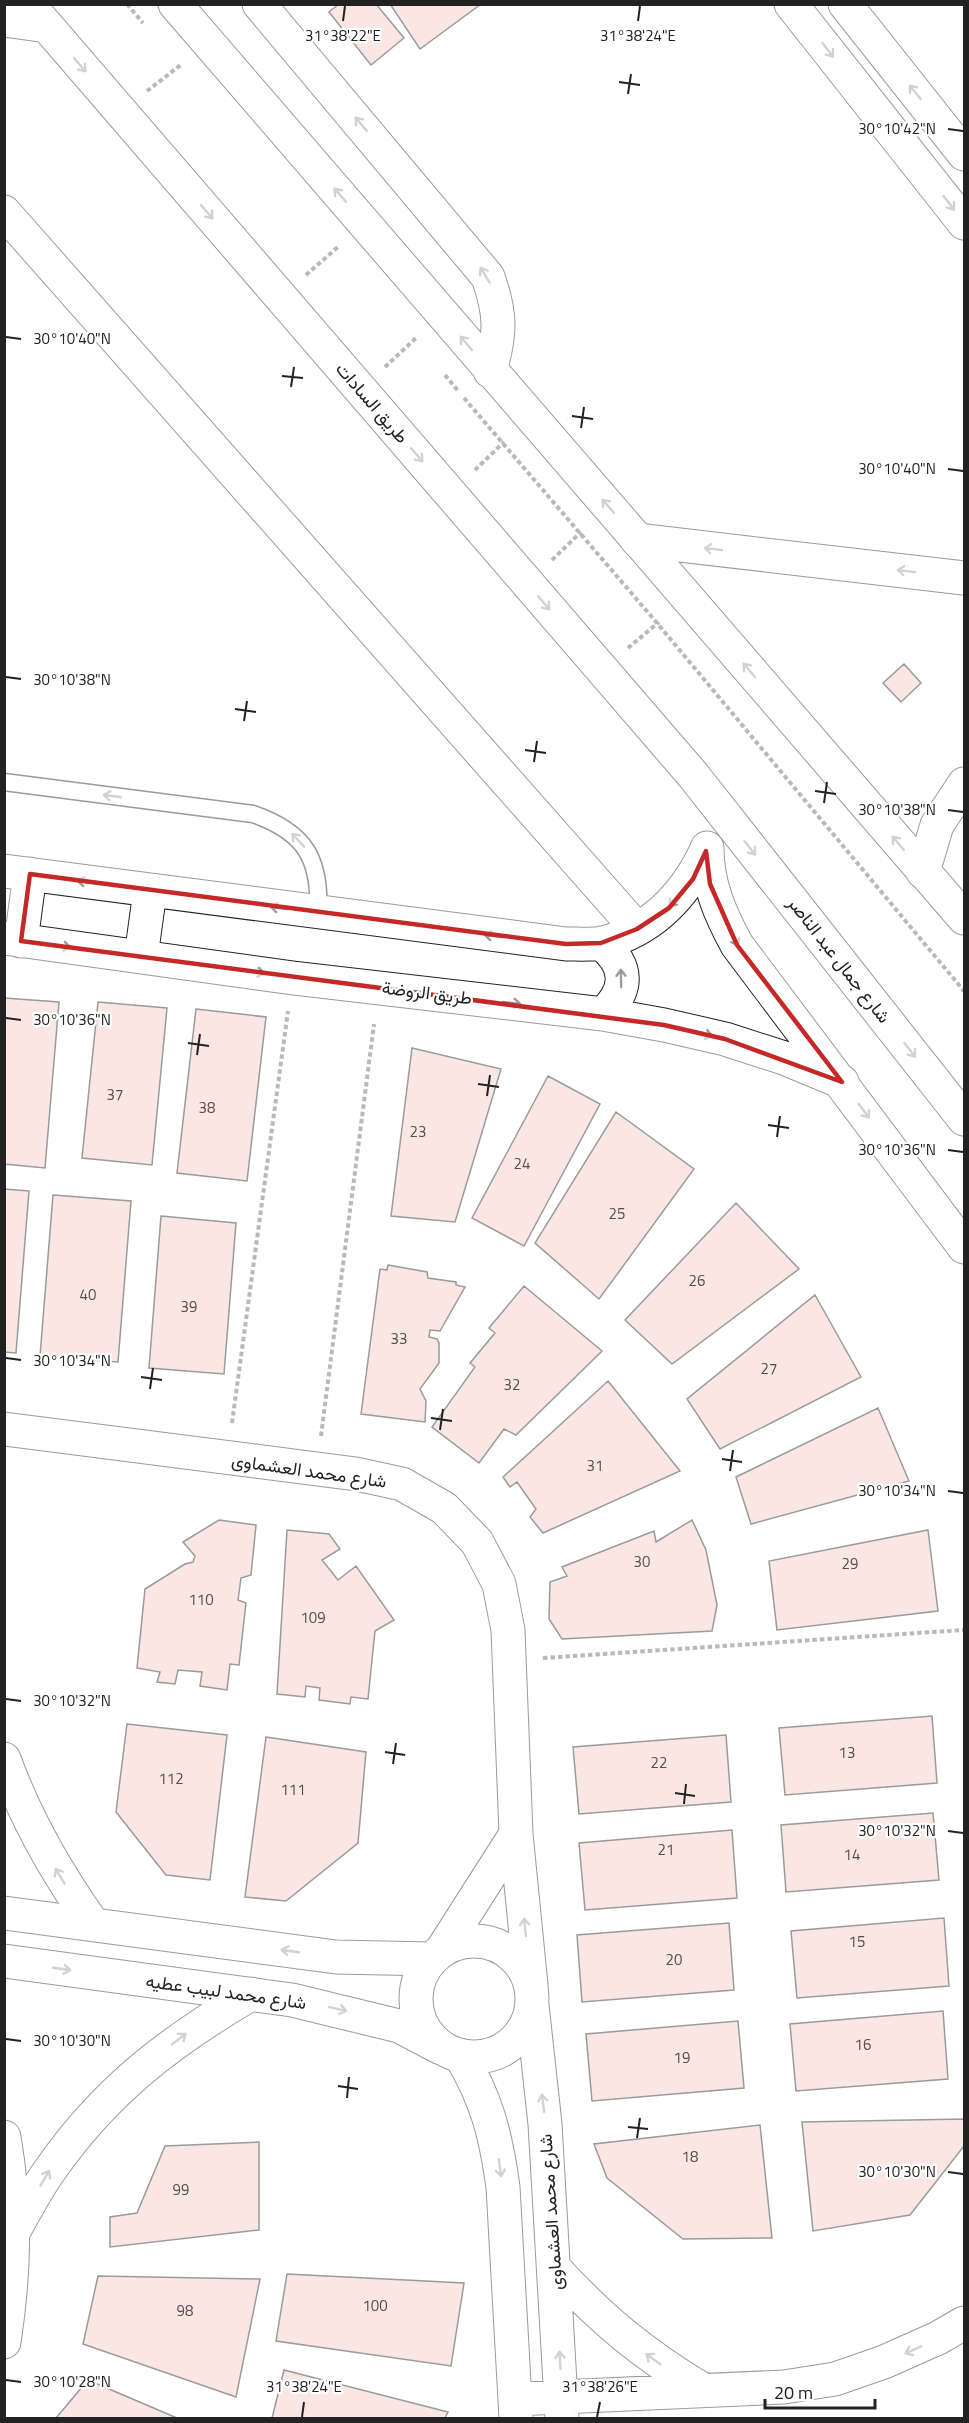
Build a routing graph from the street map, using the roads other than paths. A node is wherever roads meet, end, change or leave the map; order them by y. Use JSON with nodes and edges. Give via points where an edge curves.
{"nodes":[{"id":1,"x":175,"y":4,"type":"edge"},
{"id":2,"x":259,"y":4,"type":"edge"},
{"id":3,"x":791,"y":4,"type":"edge"},
{"id":4,"x":845,"y":4,"type":"edge"},
{"id":5,"x":37,"y":15,"type":"edge"},
{"id":6,"x":4,"y":20,"type":"edge"},
{"id":7,"x":964,"y":154,"type":"edge"},
{"id":8,"x":4,"y":212,"type":"edge"},
{"id":9,"x":964,"y":223,"type":"edge"},
{"id":10,"x":490,"y":371,"type":"junction"},
{"id":11,"x":637,"y":540,"type":"junction"},
{"id":12,"x":964,"y":578,"type":"edge"},
{"id":13,"x":4,"y":782,"type":"edge"},
{"id":14,"x":964,"y":784,"type":"edge"},
{"id":15,"x":713,"y":802,"type":"junction"},
{"id":16,"x":706,"y":851,"type":"junction"},
{"id":17,"x":923,"y":872,"type":"junction"},
{"id":18,"x":17,"y":873,"type":"edge"},
{"id":19,"x":150,"y":891,"type":"junction"},
{"id":20,"x":318,"y":913,"type":"junction"},
{"id":21,"x":964,"y":918,"type":"edge"},
{"id":22,"x":638,"y":929,"type":"junction"},
{"id":23,"x":13,"y":940,"type":"edge"},
{"id":24,"x":602,"y":943,"type":"junction"},
{"id":25,"x":141,"y":957,"type":"junction"},
{"id":26,"x":603,"y":1014,"type":"junction"},
{"id":27,"x":842,"y":1082,"type":"junction"},
{"id":28,"x":964,"y":1119,"type":"edge"},
{"id":29,"x":958,"y":1239,"type":"edge"},
{"id":30,"x":964,"y":1274,"type":"edge"},
{"id":31,"x":4,"y":1429,"type":"edge"},
{"id":32,"x":4,"y":1759,"type":"edge"},
{"id":33,"x":516,"y":1834,"type":"junction"},
{"id":34,"x":4,"y":1913,"type":"edge"},
{"id":35,"x":93,"y":1924,"type":"junction"},
{"id":36,"x":437,"y":1954,"type":"junction"},
{"id":37,"x":4,"y":1961,"type":"edge"},
{"id":38,"x":251,"y":1995,"type":"junction"},
{"id":39,"x":532,"y":1995,"type":"junction"},
{"id":40,"x":451,"y":2051,"type":"junction"},
{"id":41,"x":4,"y":2137,"type":"edge"},
{"id":42,"x":15,"y":2229,"type":"junction"},
{"id":43,"x":555,"y":2270,"type":"junction"},
{"id":44,"x":964,"y":2323,"type":"edge"},
{"id":45,"x":4,"y":2342,"type":"edge"},
{"id":46,"x":703,"y":2390,"type":"junction"},
{"id":47,"x":562,"y":2408,"type":"edge"},
{"id":48,"x":516,"y":2409,"type":"edge"}],
"edges":[{"from":10,"to":1,"type":"street","one_way":true},
{"from":10,"to":2,"type":"street","one_way":true,"via":[[499,340],[498,308],[488,277]]},
{"from":3,"to":9,"type":"street","one_way":true},
{"from":7,"to":4,"type":"street","one_way":true},
{"from":5,"to":6,"type":"street"},
{"from":5,"to":15,"type":"street","name":"طريق السادات","one_way":true},
{"from":8,"to":22,"type":"street"},
{"from":11,"to":10,"type":"street","one_way":true},
{"from":12,"to":11,"type":"street","one_way":true},
{"from":17,"to":11,"type":"street","one_way":true},
{"from":20,"to":13,"type":"lane","one_way":true,"via":[[320,887],[314,862],[299,839],[279,823],[253,814]]},
{"from":14,"to":17,"type":"street","via":[[938,825]]},
{"from":15,"to":16,"type":"street"},
{"from":15,"to":28,"type":"street","name":"شارع جمال عبد الناصر","one_way":true},
{"from":16,"to":22,"type":"street","one_way":true,"via":[[693,879],[669,908]]},
{"from":16,"to":27,"type":"street","one_way":true,"via":[[717,905],[738,945]]},
{"from":17,"to":21,"type":"street"},
{"from":19,"to":18,"type":"street","one_way":true},
{"from":18,"to":23,"type":"street"},
{"from":20,"to":19,"type":"street","one_way":true},
{"from":19,"to":25,"type":"street"},
{"from":24,"to":20,"type":"street","one_way":true,"via":[[566,944]]},
{"from":22,"to":24,"type":"street"},
{"from":23,"to":25,"type":"street","name":"طريق الروضة","one_way":true},
{"from":26,"to":24,"type":"street","one_way":true,"via":[[615,1003],[622,987],[622,970],[615,954]]},
{"from":25,"to":26,"type":"street","name":"طريق الروضة","one_way":true},
{"from":26,"to":27,"type":"street","name":"طريق الروضة","one_way":true,"via":[[725,1039]]},
{"from":27,"to":29,"type":"street","one_way":true},
{"from":29,"to":30,"type":"street"},
{"from":31,"to":33,"type":"street","name":"شارع محمد العشماوى","via":[[317,1469],[402,1484],[444,1508],[477,1542],[499,1584],[508,1630]]},
{"from":35,"to":32,"type":"street","one_way":true,"via":[[39,1840]]},
{"from":33,"to":36,"type":"street"},
{"from":39,"to":33,"type":"street","name":"شارع محمد العشماوى","one_way":true},
{"from":34,"to":35,"type":"street"},
{"from":36,"to":35,"type":"street","one_way":true,"via":[[336,1957]]},
{"from":36,"to":39,"type":"street","via":[[459,1942],[496,1945],[524,1968]]},
{"from":36,"to":40,"type":"street","via":[[422,1972],[415,2005],[429,2036]]},
{"from":37,"to":38,"type":"street","name":"شارع محمد لبيب عطيه","one_way":true},
{"from":38,"to":40,"type":"street","name":"شارع محمد لبيب عطيه","one_way":true,"via":[[335,2009],[399,2026]]},
{"from":42,"to":38,"type":"street","one_way":true,"via":[[49,2170],[99,2109],[139,2070],[192,2029]]},
{"from":39,"to":40,"type":"street","via":[[527,2024],[499,2052],[480,2057]]},
{"from":43,"to":39,"type":"street","name":"شارع محمد العشماوى","one_way":true},
{"from":40,"to":48,"type":"street","one_way":true,"via":[[476,2081],[491,2117],[498,2152]]},
{"from":41,"to":42,"type":"street"},
{"from":42,"to":45,"type":"street","via":[[12,2292]]},
{"from":46,"to":43,"type":"street","one_way":true,"via":[[621,2336]]},
{"from":47,"to":43,"type":"street","name":"شارع محمد العشماوى","one_way":true},
{"from":44,"to":46,"type":"street","one_way":true,"via":[[884,2362],[835,2379],[784,2388]]},
{"from":46,"to":47,"type":"street"},
{"from":47,"to":48,"type":"street"}]}
